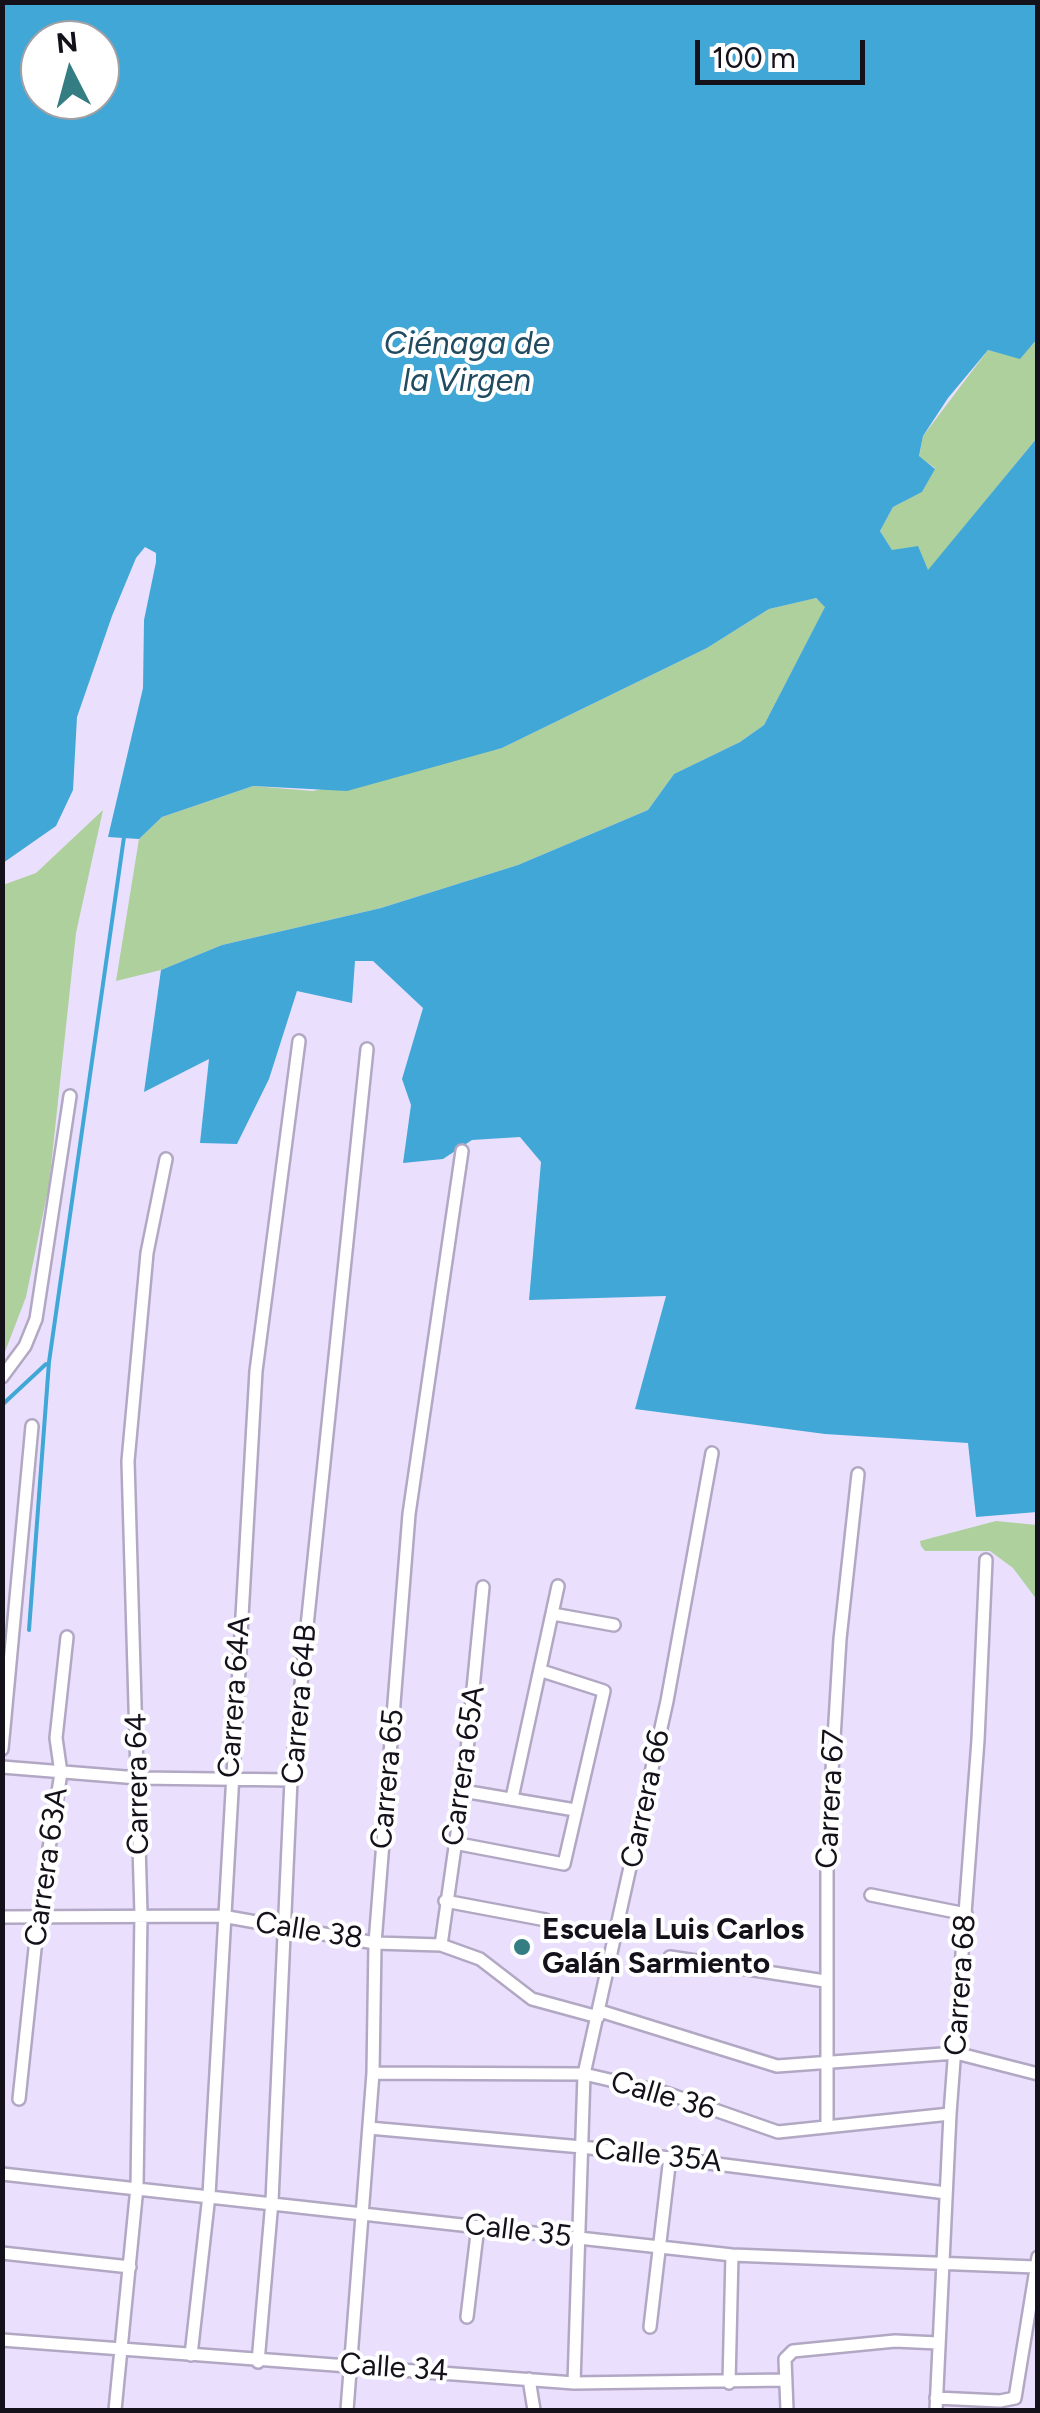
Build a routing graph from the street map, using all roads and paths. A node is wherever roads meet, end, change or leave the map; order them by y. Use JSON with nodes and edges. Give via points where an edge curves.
{"nodes":[{"id":1,"x":300,"y":1041,"type":"dead end"},
{"id":2,"x":368,"y":1049,"type":"dead end"},
{"id":3,"x":70,"y":1096,"type":"dead end"},
{"id":4,"x":462,"y":1151,"type":"dead end"},
{"id":5,"x":166,"y":1159,"type":"dead end"},
{"id":6,"x":2,"y":1377,"type":"edge"},
{"id":7,"x":32,"y":1426,"type":"dead end"},
{"id":8,"x":712,"y":1453,"type":"dead end"},
{"id":9,"x":858,"y":1474,"type":"dead end"},
{"id":10,"x":986,"y":1560,"type":"dead end"},
{"id":11,"x":483,"y":1586,"type":"dead end"},
{"id":12,"x":558,"y":1586,"type":"dead end"},
{"id":13,"x":553,"y":1614,"type":"junction"},
{"id":14,"x":614,"y":1626,"type":"dead end"},
{"id":15,"x":67,"y":1637,"type":"dead end"},
{"id":16,"x":542,"y":1671,"type":"junction"},
{"id":17,"x":2,"y":1749,"type":"edge"},
{"id":18,"x":2,"y":1767,"type":"edge"},
{"id":19,"x":61,"y":1773,"type":"junction"},
{"id":20,"x":230,"y":1776,"type":"junction"},
{"id":21,"x":138,"y":1778,"type":"junction"},
{"id":22,"x":291,"y":1780,"type":"junction"},
{"id":23,"x":463,"y":1790,"type":"junction"},
{"id":24,"x":512,"y":1798,"type":"junction"},
{"id":25,"x":575,"y":1810,"type":"junction"},
{"id":26,"x":454,"y":1843,"type":"junction"},
{"id":27,"x":872,"y":1895,"type":"dead end"},
{"id":28,"x":445,"y":1902,"type":"junction"},
{"id":29,"x":140,"y":1914,"type":"junction"},
{"id":30,"x":966,"y":1914,"type":"junction"},
{"id":31,"x":222,"y":1916,"type":"junction"},
{"id":32,"x":39,"y":1917,"type":"junction"},
{"id":33,"x":2,"y":1918,"type":"edge"},
{"id":34,"x":546,"y":1920,"type":"dead end"},
{"id":35,"x":286,"y":1929,"type":"junction"},
{"id":36,"x":375,"y":1942,"type":"junction"},
{"id":37,"x":440,"y":1944,"type":"junction"},
{"id":38,"x":670,"y":1957,"type":"dead end"},
{"id":39,"x":825,"y":1981,"type":"junction"},
{"id":40,"x":599,"y":2014,"type":"junction"},
{"id":41,"x":956,"y":2053,"type":"junction"},
{"id":42,"x":825,"y":2065,"type":"junction"},
{"id":43,"x":373,"y":2073,"type":"junction"},
{"id":44,"x":584,"y":2074,"type":"junction"},
{"id":45,"x":1038,"y":2074,"type":"edge"},
{"id":46,"x":19,"y":2099,"type":"dead end"},
{"id":47,"x":950,"y":2114,"type":"junction"},
{"id":48,"x":827,"y":2125,"type":"junction"},
{"id":49,"x":369,"y":2128,"type":"junction"},
{"id":50,"x":582,"y":2147,"type":"junction"},
{"id":51,"x":670,"y":2157,"type":"junction"},
{"id":52,"x":2,"y":2174,"type":"edge"},
{"id":53,"x":137,"y":2188,"type":"junction"},
{"id":54,"x":946,"y":2193,"type":"junction"},
{"id":55,"x":209,"y":2196,"type":"junction"},
{"id":56,"x":272,"y":2201,"type":"junction"},
{"id":57,"x":364,"y":2212,"type":"junction"},
{"id":58,"x":478,"y":2226,"type":"junction"},
{"id":59,"x":580,"y":2238,"type":"junction"},
{"id":60,"x":659,"y":2248,"type":"junction"},
{"id":61,"x":2,"y":2254,"type":"edge"},
{"id":62,"x":732,"y":2255,"type":"junction"},
{"id":63,"x":1036,"y":2262,"type":"edge"},
{"id":64,"x":944,"y":2263,"type":"junction"},
{"id":65,"x":130,"y":2267,"type":"junction"},
{"id":66,"x":468,"y":2317,"type":"dead end"},
{"id":67,"x":650,"y":2327,"type":"dead end"},
{"id":68,"x":2,"y":2340,"type":"edge"},
{"id":69,"x":938,"y":2343,"type":"junction"},
{"id":70,"x":120,"y":2350,"type":"junction"},
{"id":71,"x":192,"y":2355,"type":"junction"},
{"id":72,"x":258,"y":2362,"type":"junction"},
{"id":73,"x":349,"y":2364,"type":"junction"},
{"id":74,"x":529,"y":2379,"type":"junction"},
{"id":75,"x":786,"y":2380,"type":"junction"},
{"id":76,"x":574,"y":2383,"type":"junction"},
{"id":77,"x":729,"y":2383,"type":"junction"},
{"id":78,"x":936,"y":2404,"type":"edge"},
{"id":79,"x":115,"y":2410,"type":"edge"},
{"id":80,"x":347,"y":2410,"type":"edge"},
{"id":81,"x":534,"y":2410,"type":"edge"},
{"id":82,"x":788,"y":2410,"type":"edge"}],
"edges":[{"from":1,"to":20,"type":"street","name":"Carrera 64A","via":[[256,1371]]},
{"from":2,"to":22,"type":"street","name":"Carrera 64B"},
{"from":3,"to":6,"type":"street","via":[[36,1319]]},
{"from":4,"to":36,"type":"street","name":"Carrera 65","via":[[409,1514]]},
{"from":5,"to":21,"type":"street","name":"Carrera 64","via":[[147,1253],[128,1462]]},
{"from":7,"to":17,"type":"street"},
{"from":8,"to":40,"type":"street","name":"Carrera 66"},
{"from":9,"to":39,"type":"street","name":"Carrera 67","via":[[826,1854]]},
{"from":10,"to":30,"type":"street","name":"Carrera 68"},
{"from":11,"to":23,"type":"street","name":"Carrera 65A"},
{"from":12,"to":13,"type":"street"},
{"from":13,"to":14,"type":"street"},
{"from":13,"to":16,"type":"street"},
{"from":15,"to":19,"type":"street","name":"Carrera 63A","via":[[56,1738]]},
{"from":16,"to":24,"type":"street"},
{"from":16,"to":25,"type":"street","via":[[604,1690]]},
{"from":18,"to":19,"type":"street"},
{"from":19,"to":21,"type":"street"},
{"from":19,"to":32,"type":"street","name":"Carrera 63A"},
{"from":20,"to":21,"type":"street"},
{"from":20,"to":22,"type":"street"},
{"from":20,"to":31,"type":"street","name":"Carrera 64A"},
{"from":21,"to":29,"type":"street","name":"Carrera 64"},
{"from":22,"to":35,"type":"street","name":"Carrera 64B"},
{"from":23,"to":24,"type":"street"},
{"from":23,"to":26,"type":"street","name":"Carrera 65A"},
{"from":24,"to":25,"type":"street"},
{"from":25,"to":26,"type":"street","via":[[564,1864]]},
{"from":26,"to":28,"type":"street","name":"Carrera 65A"},
{"from":27,"to":30,"type":"street"},
{"from":28,"to":34,"type":"street"},
{"from":28,"to":37,"type":"street","name":"Carrera 65A"},
{"from":29,"to":31,"type":"street","name":"Calle 38"},
{"from":29,"to":32,"type":"street","name":"Calle 38"},
{"from":29,"to":53,"type":"street","name":"Carrera 64"},
{"from":30,"to":41,"type":"street","name":"Carrera 68"},
{"from":31,"to":35,"type":"street","name":"Calle 38"},
{"from":31,"to":55,"type":"street","name":"Carrera 64A"},
{"from":32,"to":33,"type":"street","name":"Calle 38"},
{"from":32,"to":46,"type":"street","name":"Carrera 63A"},
{"from":35,"to":36,"type":"street","name":"Calle 38"},
{"from":35,"to":56,"type":"street","name":"Carrera 64B"},
{"from":36,"to":37,"type":"street","name":"Calle 38"},
{"from":36,"to":43,"type":"street","name":"Carrera 65"},
{"from":37,"to":40,"type":"street","name":"Calle 38","via":[[480,1959],[532,1999]]},
{"from":38,"to":39,"type":"street"},
{"from":39,"to":42,"type":"street","name":"Carrera 67"},
{"from":40,"to":42,"type":"street","name":"Calle 38","via":[[777,2066]]},
{"from":40,"to":44,"type":"street","name":"Carrera 66"},
{"from":41,"to":42,"type":"street","name":"Calle 38"},
{"from":41,"to":45,"type":"street","name":"Calle 38"},
{"from":41,"to":47,"type":"street","name":"Carrera 68"},
{"from":42,"to":48,"type":"street","name":"Carrera 67"},
{"from":43,"to":44,"type":"street","name":"Calle 36"},
{"from":43,"to":49,"type":"street","name":"Carrera 65"},
{"from":44,"to":48,"type":"street","name":"Calle 36","via":[[778,2132]]},
{"from":44,"to":50,"type":"street","name":"Carrera 66"},
{"from":47,"to":48,"type":"street","name":"Calle 36"},
{"from":47,"to":54,"type":"street","name":"Carrera 68"},
{"from":49,"to":50,"type":"street","name":"Calle 35A"},
{"from":49,"to":57,"type":"street","name":"Carrera 65"},
{"from":50,"to":51,"type":"street","name":"Calle 35A"},
{"from":50,"to":59,"type":"street","name":"Carrera 66"},
{"from":51,"to":54,"type":"street","name":"Calle 35A"},
{"from":51,"to":60,"type":"street"},
{"from":52,"to":53,"type":"street","name":"Calle 35"},
{"from":53,"to":55,"type":"street","name":"Calle 35"},
{"from":53,"to":65,"type":"street","name":"Carrera 64"},
{"from":54,"to":64,"type":"street","name":"Carrera 68"},
{"from":55,"to":56,"type":"street","name":"Calle 35"},
{"from":55,"to":71,"type":"street","name":"Carrera 64A"},
{"from":56,"to":57,"type":"street","name":"Calle 35"},
{"from":56,"to":72,"type":"street","name":"Carrera 64B"},
{"from":57,"to":58,"type":"street","name":"Calle 35"},
{"from":57,"to":73,"type":"street","name":"Carrera 65"},
{"from":58,"to":59,"type":"street","name":"Calle 35"},
{"from":58,"to":66,"type":"street"},
{"from":59,"to":60,"type":"street","name":"Calle 35"},
{"from":59,"to":76,"type":"street","name":"Carrera 66"},
{"from":60,"to":62,"type":"street","name":"Calle 35"},
{"from":60,"to":67,"type":"street"},
{"from":61,"to":65,"type":"street"},
{"from":62,"to":64,"type":"street","name":"Calle 35"},
{"from":62,"to":77,"type":"street"},
{"from":63,"to":64,"type":"street","name":"Calle 35"},
{"from":63,"to":78,"type":"street","via":[[1015,2398]]},
{"from":64,"to":69,"type":"street","name":"Carrera 68"},
{"from":65,"to":70,"type":"street","name":"Carrera 64"},
{"from":68,"to":70,"type":"street","name":"Calle 34"},
{"from":69,"to":75,"type":"street","via":[[793,2350],[785,2359]]},
{"from":69,"to":78,"type":"street","name":"Carrera 68"},
{"from":70,"to":71,"type":"street","name":"Calle 34"},
{"from":70,"to":79,"type":"street","name":"Carrera 64"},
{"from":71,"to":72,"type":"street","name":"Calle 34"},
{"from":72,"to":73,"type":"street","name":"Calle 34"},
{"from":73,"to":74,"type":"street","name":"Calle 34"},
{"from":73,"to":80,"type":"street","name":"Carrera 65"},
{"from":74,"to":76,"type":"street","name":"Calle 34"},
{"from":74,"to":81,"type":"street"},
{"from":75,"to":77,"type":"street","name":"Calle 34"},
{"from":75,"to":82,"type":"street"},
{"from":76,"to":77,"type":"street","name":"Calle 34"}]}
